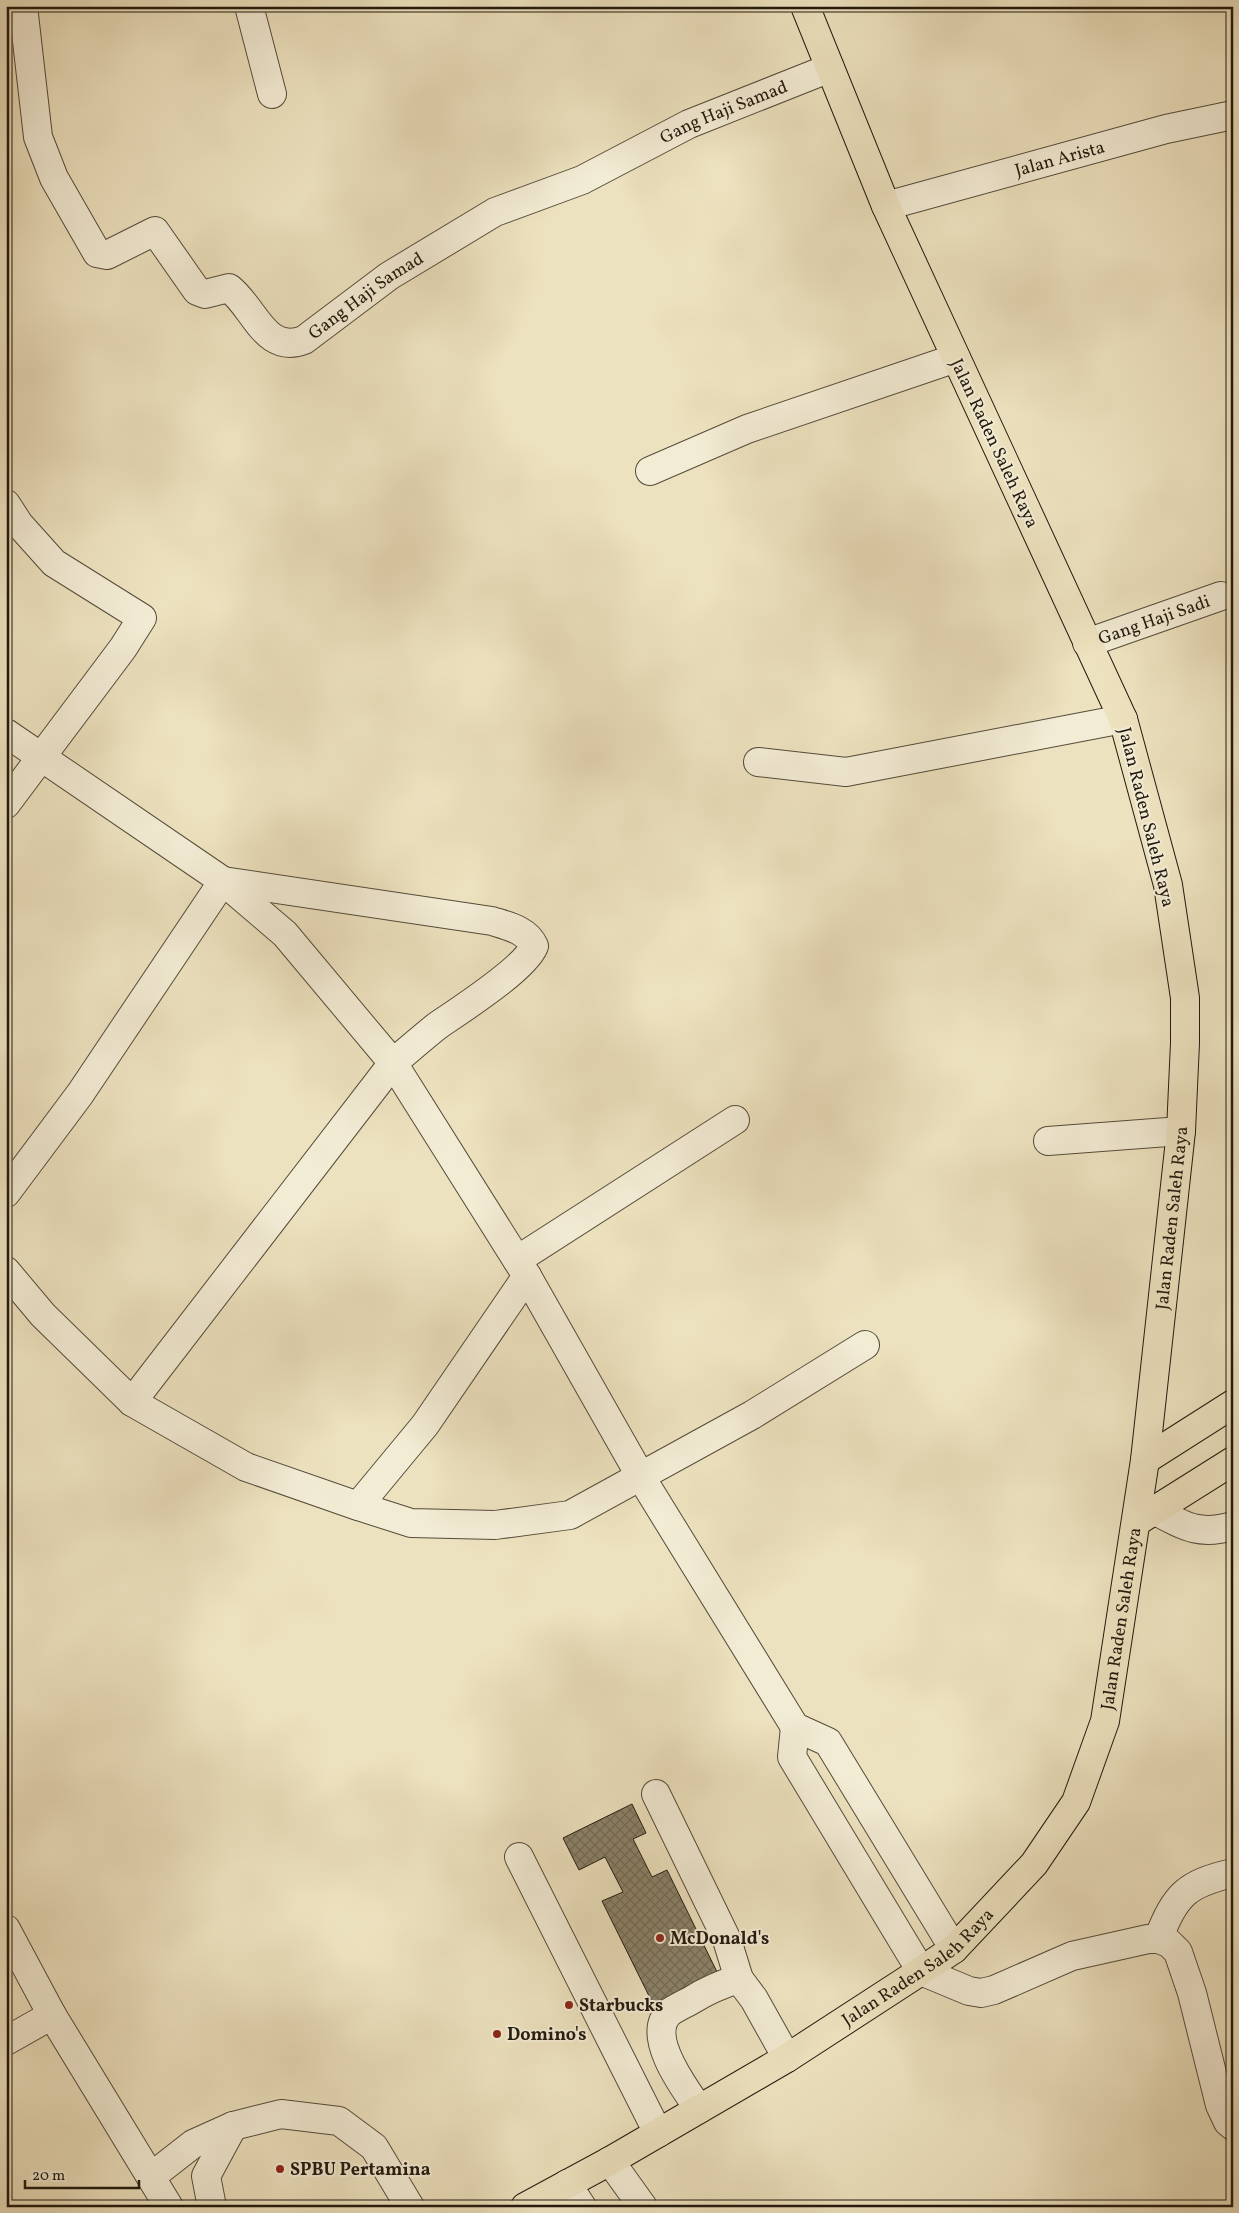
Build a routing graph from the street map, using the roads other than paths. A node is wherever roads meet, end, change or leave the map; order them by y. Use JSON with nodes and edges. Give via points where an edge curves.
{"nodes":[{"id":1,"x":24,"y":6,"type":"edge"},
{"id":2,"x":249,"y":6,"type":"edge"},
{"id":3,"x":805,"y":6,"type":"edge"},
{"id":4,"x":830,"y":68,"type":"junction"},
{"id":5,"x":272,"y":94,"type":"dead end"},
{"id":6,"x":1233,"y":115,"type":"edge"},
{"id":7,"x":886,"y":206,"type":"junction"},
{"id":8,"x":956,"y":358,"type":"junction"},
{"id":9,"x":650,"y":471,"type":"dead end"},
{"id":10,"x":6,"y":504,"type":"edge"},
{"id":11,"x":1221,"y":596,"type":"dead end"},
{"id":12,"x":1087,"y":643,"type":"junction"},
{"id":13,"x":1122,"y":719,"type":"junction"},
{"id":14,"x":6,"y":733,"type":"edge"},
{"id":15,"x":41,"y":757,"type":"junction"},
{"id":16,"x":758,"y":762,"type":"dead end"},
{"id":17,"x":6,"y":804,"type":"edge"},
{"id":18,"x":222,"y":881,"type":"junction"},
{"id":19,"x":393,"y":1063,"type":"junction"},
{"id":20,"x":735,"y":1120,"type":"dead end"},
{"id":21,"x":1181,"y":1131,"type":"junction"},
{"id":22,"x":1048,"y":1141,"type":"dead end"},
{"id":23,"x":6,"y":1193,"type":"edge"},
{"id":24,"x":522,"y":1268,"type":"junction"},
{"id":25,"x":6,"y":1271,"type":"edge"},
{"id":26,"x":865,"y":1345,"type":"dead end"},
{"id":27,"x":132,"y":1402,"type":"junction"},
{"id":28,"x":1233,"y":1404,"type":"edge"},
{"id":29,"x":1145,"y":1460,"type":"junction"},
{"id":30,"x":1233,"y":1461,"type":"edge"},
{"id":31,"x":641,"y":1477,"type":"junction"},
{"id":32,"x":358,"y":1506,"type":"junction"},
{"id":33,"x":1145,"y":1516,"type":"junction"},
{"id":34,"x":1233,"y":1526,"type":"edge"},
{"id":35,"x":796,"y":1727,"type":"junction"},
{"id":36,"x":656,"y":1794,"type":"dead end"},
{"id":37,"x":518,"y":1857,"type":"dead end"},
{"id":38,"x":1233,"y":1873,"type":"edge"},
{"id":39,"x":6,"y":1929,"type":"edge"},
{"id":40,"x":1158,"y":1939,"type":"junction"},
{"id":41,"x":954,"y":1949,"type":"junction"},
{"id":42,"x":921,"y":1971,"type":"junction"},
{"id":43,"x":739,"y":1978,"type":"junction"},
{"id":44,"x":52,"y":2015,"type":"junction"},
{"id":45,"x":6,"y":2041,"type":"edge"},
{"id":46,"x":787,"y":2058,"type":"junction"},
{"id":47,"x":699,"y":2109,"type":"junction"},
{"id":48,"x":232,"y":2126,"type":"junction"},
{"id":49,"x":1233,"y":2126,"type":"edge"},
{"id":50,"x":658,"y":2133,"type":"junction"},
{"id":51,"x":610,"y":2161,"type":"junction"},
{"id":52,"x":152,"y":2176,"type":"junction"},
{"id":53,"x":567,"y":2184,"type":"junction"},
{"id":54,"x":169,"y":2207,"type":"edge"},
{"id":55,"x":212,"y":2207,"type":"edge"},
{"id":56,"x":410,"y":2207,"type":"edge"},
{"id":57,"x":525,"y":2207,"type":"edge"},
{"id":58,"x":582,"y":2207,"type":"edge"},
{"id":59,"x":643,"y":2207,"type":"edge"}],
"edges":[{"from":1,"to":4,"type":"street","name":"Gang Haji Samad","via":[[38,137],[54,178],[96,253],[106,255],[155,232],[197,291],[205,294],[229,288],[278,342],[293,344],[304,340],[390,276],[495,212],[582,180],[689,124]]},
{"from":2,"to":5,"type":"street"},
{"from":3,"to":4,"type":"main road","name":"Jalan Raden Saleh Raya"},
{"from":4,"to":7,"type":"main road","name":"Jalan Raden Saleh Raya"},
{"from":6,"to":7,"type":"street","name":"Jalan Arista","via":[[1166,129]]},
{"from":7,"to":8,"type":"main road","name":"Jalan Raden Saleh Raya"},
{"from":8,"to":9,"type":"street","via":[[747,429]]},
{"from":8,"to":12,"type":"main road","name":"Jalan Raden Saleh Raya"},
{"from":10,"to":15,"type":"street","via":[[19,524],[54,563],[142,618],[124,648]]},
{"from":11,"to":12,"type":"street","name":"Gang Haji Sadi"},
{"from":12,"to":13,"type":"main road","name":"Jalan Raden Saleh Raya"},
{"from":13,"to":16,"type":"street","via":[[846,772]]},
{"from":13,"to":21,"type":"main road","name":"Jalan Raden Saleh Raya","via":[[1168,885],[1185,998]]},
{"from":14,"to":15,"type":"street"},
{"from":15,"to":17,"type":"street"},
{"from":15,"to":18,"type":"street"},
{"from":18,"to":19,"type":"street","via":[[285,934]]},
{"from":18,"to":19,"type":"street","via":[[492,921],[518,930],[531,939],[534,946],[531,954],[518,967]]},
{"from":18,"to":23,"type":"street","via":[[80,1094]]},
{"from":19,"to":24,"type":"street"},
{"from":19,"to":27,"type":"street"},
{"from":20,"to":24,"type":"street"},
{"from":21,"to":22,"type":"street"},
{"from":21,"to":29,"type":"main road","name":"Jalan Raden Saleh Raya"},
{"from":24,"to":31,"type":"street"},
{"from":24,"to":32,"type":"street","via":[[425,1425]]},
{"from":25,"to":27,"type":"street","via":[[43,1315]]},
{"from":26,"to":31,"type":"street","via":[[752,1415]]},
{"from":27,"to":32,"type":"street","via":[[246,1467]]},
{"from":28,"to":29,"type":"main road"},
{"from":29,"to":33,"type":"main road","name":"Jalan Raden Saleh Raya"},
{"from":30,"to":33,"type":"main road"},
{"from":31,"to":32,"type":"street","via":[[570,1515],[495,1525],[411,1523]]},
{"from":31,"to":35,"type":"street"},
{"from":33,"to":34,"type":"street","via":[[1189,1529],[1216,1531]]},
{"from":33,"to":41,"type":"main road","name":"Jalan Raden Saleh Raya","via":[[1105,1720],[1076,1802],[1034,1864]]},
{"from":35,"to":41,"type":"street","via":[[828,1742]]},
{"from":35,"to":42,"type":"street","via":[[792,1757]]},
{"from":36,"to":43,"type":"street","via":[[727,1940]]},
{"from":37,"to":50,"type":"street"},
{"from":38,"to":40,"type":"street","via":[[1211,1878],[1179,1897],[1169,1911]]},
{"from":39,"to":44,"type":"street"},
{"from":40,"to":42,"type":"street","via":[[1126,1942],[1072,1956],[981,1993]]},
{"from":40,"to":49,"type":"street","via":[[1169,1942],[1178,1952],[1192,1993],[1220,2105]]},
{"from":41,"to":42,"type":"main road","name":"Jalan Raden Saleh Raya"},
{"from":42,"to":46,"type":"main road","name":"Jalan Raden Saleh Raya"},
{"from":43,"to":46,"type":"street"},
{"from":43,"to":47,"type":"street","via":[[716,1986],[669,2013],[662,2029],[663,2046],[672,2069]]},
{"from":44,"to":45,"type":"street"},
{"from":44,"to":52,"type":"street"},
{"from":46,"to":47,"type":"main road","name":"Jalan Raden Saleh Raya"},
{"from":47,"to":50,"type":"main road","name":"Jalan Raden Saleh Raya"},
{"from":48,"to":52,"type":"street","via":[[193,2144]]},
{"from":48,"to":55,"type":"street","via":[[206,2176]]},
{"from":48,"to":56,"type":"street","via":[[281,2114],[339,2121],[374,2147]]},
{"from":50,"to":51,"type":"main road","name":"Jalan Raden Saleh Raya"},
{"from":51,"to":53,"type":"main road","name":"Jalan Raden Saleh Raya"},
{"from":51,"to":59,"type":"street"},
{"from":52,"to":54,"type":"street"},
{"from":53,"to":57,"type":"main road","name":"Jalan Raden Saleh Raya"},
{"from":53,"to":58,"type":"street"}]}
